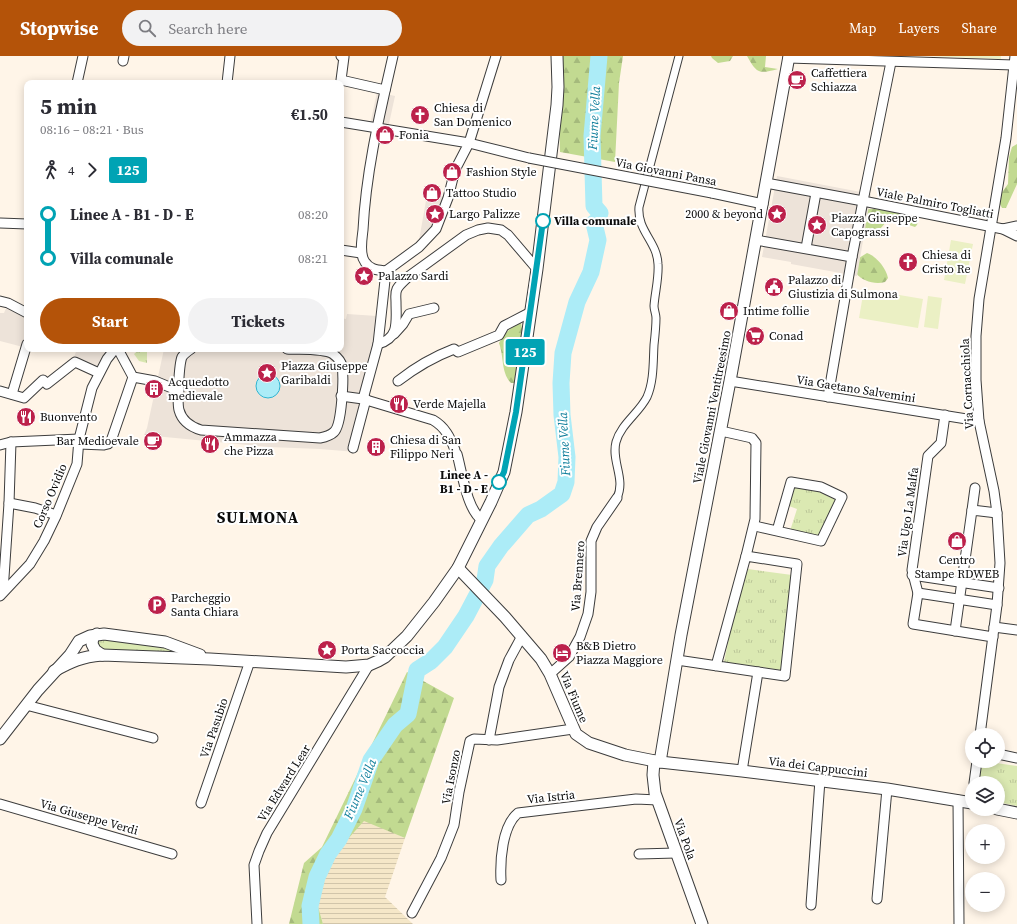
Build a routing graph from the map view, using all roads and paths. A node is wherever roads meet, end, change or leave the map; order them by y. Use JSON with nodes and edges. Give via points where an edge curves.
{"nodes":[{"id":1,"x":83,"y":56,"type":"edge"},
{"id":2,"x":230,"y":56,"type":"edge"},
{"id":3,"x":341,"y":56,"type":"edge"},
{"id":4,"x":393,"y":56,"type":"edge"},
{"id":5,"x":496,"y":56,"type":"edge"},
{"id":6,"x":557,"y":56,"type":"edge"},
{"id":7,"x":679,"y":56,"type":"edge"},
{"id":8,"x":788,"y":57,"type":"edge"},
{"id":9,"x":1014,"y":61,"type":"edge"},
{"id":10,"x":891,"y":62,"type":"junction"},
{"id":11,"x":78,"y":80,"type":"edge"},
{"id":12,"x":227,"y":80,"type":"edge"},
{"id":13,"x":341,"y":80,"type":"edge"},
{"id":14,"x":344,"y":81,"type":"edge"},
{"id":15,"x":385,"y":90,"type":"junction"},
{"id":16,"x":344,"y":123,"type":"edge"},
{"id":17,"x":376,"y":128,"type":"junction"},
{"id":18,"x":469,"y":143,"type":"junction"},
{"id":19,"x":766,"y":183,"type":"junction"},
{"id":20,"x":816,"y":193,"type":"junction"},
{"id":21,"x":862,"y":201,"type":"junction"},
{"id":22,"x":763,"y":204,"type":"junction"},
{"id":23,"x":0,"y":223,"type":"edge"},
{"id":24,"x":24,"y":224,"type":"edge"},
{"id":25,"x":991,"y":226,"type":"junction"},
{"id":26,"x":1017,"y":226,"type":"edge"},
{"id":27,"x":1003,"y":229,"type":"junction"},
{"id":28,"x":1017,"y":236,"type":"edge"},
{"id":29,"x":756,"y":240,"type":"junction"},
{"id":30,"x":806,"y":248,"type":"junction"},
{"id":31,"x":344,"y":250,"type":"edge"},
{"id":32,"x":361,"y":253,"type":"junction"},
{"id":33,"x":852,"y":257,"type":"junction"},
{"id":34,"x":537,"y":269,"type":"junction"},
{"id":35,"x":386,"y":271,"type":"junction"},
{"id":36,"x":0,"y":300,"type":"edge"},
{"id":37,"x":434,"y":308,"type":"dead end"},
{"id":38,"x":24,"y":311,"type":"edge"},
{"id":39,"x":531,"y":312,"type":"junction"},
{"id":40,"x":394,"y":334,"type":"junction"},
{"id":41,"x":378,"y":344,"type":"junction"},
{"id":42,"x":25,"y":352,"type":"edge"},
{"id":43,"x":113,"y":352,"type":"edge"},
{"id":44,"x":118,"y":352,"type":"edge"},
{"id":45,"x":188,"y":352,"type":"edge"},
{"id":46,"x":325,"y":352,"type":"edge"},
{"id":47,"x":99,"y":373,"type":"junction"},
{"id":48,"x":133,"y":378,"type":"junction"},
{"id":49,"x":398,"y":381,"type":"dead end"},
{"id":50,"x":730,"y":381,"type":"junction"},
{"id":51,"x":0,"y":390,"type":"edge"},
{"id":52,"x":179,"y":391,"type":"junction"},
{"id":53,"x":12,"y":394,"type":"junction"},
{"id":54,"x":341,"y":396,"type":"junction"},
{"id":55,"x":828,"y":397,"type":"junction"},
{"id":56,"x":364,"y":399,"type":"junction"},
{"id":57,"x":944,"y":416,"type":"junction"},
{"id":58,"x":979,"y":421,"type":"junction"},
{"id":59,"x":721,"y":431,"type":"junction"},
{"id":60,"x":79,"y":441,"type":"junction"},
{"id":61,"x":11,"y":442,"type":"junction"},
{"id":62,"x":0,"y":445,"type":"edge"},
{"id":63,"x":353,"y":448,"type":"dead end"},
{"id":64,"x":975,"y":488,"type":"dead end"},
{"id":65,"x":617,"y":498,"type":"joint"},
{"id":66,"x":9,"y":503,"type":"junction"},
{"id":67,"x":972,"y":510,"type":"junction"},
{"id":68,"x":997,"y":513,"type":"junction"},
{"id":69,"x":56,"y":515,"type":"junction"},
{"id":70,"x":482,"y":520,"type":"junction"},
{"id":71,"x":754,"y":526,"type":"junction"},
{"id":72,"x":777,"y":531,"type":"junction"},
{"id":73,"x":746,"y":556,"type":"junction"},
{"id":74,"x":458,"y":568,"type":"junction"},
{"id":75,"x":912,"y":575,"type":"junction"},
{"id":76,"x":962,"y":582,"type":"junction"},
{"id":77,"x":999,"y":588,"type":"junction"},
{"id":78,"x":918,"y":593,"type":"junction"},
{"id":79,"x":1,"y":594,"type":"edge"},
{"id":80,"x":960,"y":600,"type":"junction"},
{"id":81,"x":997,"y":605,"type":"junction"},
{"id":82,"x":994,"y":627,"type":"junction"},
{"id":83,"x":1017,"y":630,"type":"edge"},
{"id":84,"x":955,"y":631,"type":"junction"},
{"id":85,"x":97,"y":634,"type":"junction"},
{"id":86,"x":522,"y":636,"type":"junction"},
{"id":87,"x":993,"y":637,"type":"junction"},
{"id":88,"x":181,"y":648,"type":"junction"},
{"id":89,"x":102,"y":655,"type":"junction"},
{"id":90,"x":170,"y":657,"type":"junction"},
{"id":91,"x":210,"y":659,"type":"junction"},
{"id":92,"x":677,"y":660,"type":"junction"},
{"id":93,"x":250,"y":661,"type":"junction"},
{"id":94,"x":369,"y":664,"type":"junction"},
{"id":95,"x":716,"y":666,"type":"junction"},
{"id":96,"x":54,"y":672,"type":"junction"},
{"id":97,"x":758,"y":672,"type":"junction"},
{"id":98,"x":550,"y":674,"type":"junction"},
{"id":99,"x":26,"y":705,"type":"junction"},
{"id":100,"x":981,"y":728,"type":"edge"},
{"id":101,"x":573,"y":729,"type":"junction"},
{"id":102,"x":153,"y":738,"type":"dead end"},
{"id":103,"x":0,"y":739,"type":"edge"},
{"id":104,"x":489,"y":740,"type":"junction"},
{"id":105,"x":1005,"y":755,"type":"edge"},
{"id":106,"x":1017,"y":758,"type":"edge"},
{"id":107,"x":657,"y":762,"type":"junction"},
{"id":108,"x":742,"y":771,"type":"junction"},
{"id":109,"x":820,"y":780,"type":"junction"},
{"id":110,"x":887,"y":789,"type":"junction"},
{"id":111,"x":658,"y":800,"type":"junction"},
{"id":112,"x":958,"y":800,"type":"junction"},
{"id":113,"x":965,"y":800,"type":"edge"},
{"id":114,"x":201,"y":803,"type":"dead end"},
{"id":115,"x":0,"y":804,"type":"edge"},
{"id":116,"x":1005,"y":811,"type":"edge"},
{"id":117,"x":1017,"y":813,"type":"edge"},
{"id":118,"x":676,"y":853,"type":"junction"},
{"id":119,"x":172,"y":854,"type":"dead end"},
{"id":120,"x":639,"y":854,"type":"dead end"},
{"id":121,"x":501,"y":880,"type":"dead end"},
{"id":122,"x":877,"y":899,"type":"dead end"},
{"id":123,"x":811,"y":905,"type":"dead end"},
{"id":124,"x":412,"y":913,"type":"dead end"},
{"id":125,"x":257,"y":924,"type":"edge"},
{"id":126,"x":702,"y":924,"type":"edge"},
{"id":127,"x":959,"y":924,"type":"edge"}],
"edges":[{"from":1,"to":11,"type":"street"},
{"from":2,"to":12,"type":"street"},
{"from":3,"to":13,"type":"street","via":[[344,57]]},
{"from":4,"to":15,"type":"street"},
{"from":5,"to":18,"type":"street"},
{"from":6,"to":34,"type":"street","via":[[556,112]]},
{"from":7,"to":65,"type":"street","via":[[639,207],[639,220],[656,251],[658,261],[653,361],[651,385],[647,396],[616,442],[620,480]]},
{"from":8,"to":10,"type":"street"},
{"from":8,"to":19,"type":"street","name":"Viale Giovanni Ventitreesimo"},
{"from":9,"to":10,"type":"street"},
{"from":9,"to":25,"type":"street","name":"Via Cornacchiola","via":[[1006,138]]},
{"from":10,"to":21,"type":"street"},
{"from":14,"to":15,"type":"street"},
{"from":15,"to":17,"type":"street"},
{"from":16,"to":17,"type":"street","name":"Via Giovanni Pansa"},
{"from":17,"to":18,"type":"street","name":"Via Giovanni Pansa"},
{"from":17,"to":32,"type":"street","via":[[366,192]]},
{"from":18,"to":22,"type":"street","name":"Via Giovanni Pansa","bridge":true,"via":[[529,158]]},
{"from":18,"to":35,"type":"street","via":[[455,170],[436,229],[419,246]]},
{"from":19,"to":20,"type":"street"},
{"from":19,"to":22,"type":"street","name":"Viale Giovanni Ventitreesimo"},
{"from":20,"to":21,"type":"street"},
{"from":20,"to":30,"type":"street"},
{"from":21,"to":25,"type":"street","name":"Viale Palmiro Togliatti"},
{"from":21,"to":33,"type":"street"},
{"from":22,"to":29,"type":"street","name":"Viale Giovanni Ventitreesimo"},
{"from":23,"to":24,"type":"street"},
{"from":25,"to":27,"type":"street","name":"Viale Palmiro Togliatti"},
{"from":25,"to":58,"type":"street","name":"Via Cornacchiola","via":[[979,299],[976,336]]},
{"from":26,"to":27,"type":"street","name":"Viale Palmiro Togliatti"},
{"from":27,"to":28,"type":"street","name":"Viale Palmiro Togliatti"},
{"from":29,"to":30,"type":"street"},
{"from":29,"to":50,"type":"street","name":"Viale Giovanni Ventitreesimo"},
{"from":30,"to":33,"type":"street"},
{"from":31,"to":32,"type":"street"},
{"from":32,"to":35,"type":"street","via":[[364,262],[372,270]]},
{"from":33,"to":55,"type":"street"},
{"from":34,"to":39,"type":"street"},
{"from":34,"to":40,"type":"street","via":[[508,234],[501,230],[488,228],[466,235],[408,277],[396,290]]},
{"from":35,"to":41,"type":"street"},
{"from":36,"to":38,"type":"street"},
{"from":37,"to":40,"type":"street","via":[[409,314]]},
{"from":39,"to":49,"type":"street","via":[[504,326],[499,335],[458,352],[454,348],[440,354]]},
{"from":39,"to":70,"type":"street","via":[[505,465]]},
{"from":40,"to":41,"type":"street","via":[[386,342]]},
{"from":41,"to":56,"type":"street"},
{"from":42,"to":53,"type":"street"},
{"from":43,"to":47,"type":"street","name":"Corso Ovidio"},
{"from":44,"to":48,"type":"street"},
{"from":45,"to":52,"type":"street","via":[[180,365]]},
{"from":46,"to":54,"type":"street","via":[[333,354],[341,365]]},
{"from":47,"to":53,"type":"street","via":[[75,362],[47,384],[43,380],[24,398]]},
{"from":47,"to":60,"type":"street","name":"Corso Ovidio","via":[[92,388]]},
{"from":48,"to":52,"type":"street","via":[[155,381]]},
{"from":48,"to":60,"type":"street","via":[[111,441],[104,446]]},
{"from":50,"to":55,"type":"street","name":"Via Gaetano Salvemini"},
{"from":50,"to":59,"type":"street","name":"Viale Giovanni Ventitreesimo"},
{"from":51,"to":53,"type":"street"},
{"from":52,"to":54,"type":"street","via":[[179,411],[185,421],[196,428],[320,438],[330,435],[338,426]]},
{"from":54,"to":56,"type":"street"},
{"from":55,"to":57,"type":"street","name":"Via Gaetano Salvemini"},
{"from":56,"to":63,"type":"street"},
{"from":56,"to":70,"type":"street","via":[[433,420],[441,425],[456,452],[470,504],[477,517]]},
{"from":57,"to":58,"type":"street","name":"Via Gaetano Salvemini"},
{"from":57,"to":75,"type":"street","name":"Via Ugo La Malfa","via":[[941,442],[928,456]]},
{"from":58,"to":68,"type":"street","name":"Via Cornacchiola"},
{"from":59,"to":71,"type":"street","via":[[752,438],[756,443]]},
{"from":59,"to":92,"type":"street","name":"Viale Giovanni Ventitreesimo"},
{"from":60,"to":61,"type":"street"},
{"from":60,"to":69,"type":"street","name":"Corso Ovidio","via":[[77,464]]},
{"from":61,"to":62,"type":"street"},
{"from":61,"to":66,"type":"street"},
{"from":64,"to":67,"type":"street"},
{"from":65,"to":98,"type":"street","name":"Via Brennero","via":[[597,527],[591,542],[591,592],[588,614],[580,637],[569,657]]},
{"from":66,"to":69,"type":"street"},
{"from":66,"to":79,"type":"street"},
{"from":67,"to":68,"type":"street"},
{"from":67,"to":76,"type":"street"},
{"from":68,"to":77,"type":"street","name":"Via Cornacchiola"},
{"from":69,"to":79,"type":"street","name":"Corso Ovidio","via":[[30,564]]},
{"from":70,"to":74,"type":"street"},
{"from":71,"to":72,"type":"street"},
{"from":71,"to":73,"type":"street"},
{"from":72,"to":72,"type":"street","via":[[821,541],[842,497],[821,487],[791,482]]},
{"from":73,"to":95,"type":"street"},
{"from":73,"to":97,"type":"street","via":[[797,564],[786,676]]},
{"from":74,"to":86,"type":"street","name":"Via Fiume"},
{"from":74,"to":94,"type":"street","via":[[407,636],[385,657]]},
{"from":75,"to":76,"type":"street"},
{"from":75,"to":78,"type":"street","name":"Via Ugo La Malfa"},
{"from":76,"to":77,"type":"street"},
{"from":76,"to":80,"type":"street"},
{"from":77,"to":81,"type":"street","name":"Via Cornacchiola"},
{"from":78,"to":80,"type":"street"},
{"from":78,"to":84,"type":"street","via":[[913,624]]},
{"from":80,"to":81,"type":"street"},
{"from":80,"to":84,"type":"street"},
{"from":81,"to":82,"type":"street","name":"Via Cornacchiola"},
{"from":82,"to":83,"type":"street"},
{"from":82,"to":87,"type":"street","name":"Via Cornacchiola"},
{"from":84,"to":87,"type":"street"},
{"from":85,"to":88,"type":"street","via":[[156,640]]},
{"from":85,"to":89,"type":"street","via":[[93,637],[92,644]]},
{"from":85,"to":96,"type":"street","via":[[79,641]]},
{"from":86,"to":98,"type":"street","name":"Via Fiume"},
{"from":86,"to":104,"type":"street","via":[[499,687]]},
{"from":87,"to":100,"type":"street","name":"Via Cornacchiola"},
{"from":88,"to":90,"type":"street"},
{"from":88,"to":91,"type":"street"},
{"from":89,"to":90,"type":"street"},
{"from":89,"to":96,"type":"street","via":[[68,662]]},
{"from":90,"to":91,"type":"street"},
{"from":91,"to":93,"type":"street"},
{"from":92,"to":95,"type":"street"},
{"from":92,"to":107,"type":"street","name":"Viale Giovanni Ventitreesimo"},
{"from":93,"to":94,"type":"street","via":[[346,667]]},
{"from":93,"to":114,"type":"street","name":"Via Pasubio"},
{"from":94,"to":125,"type":"street","name":"Via Edward Lear","via":[[258,851],[254,865]]},
{"from":95,"to":97,"type":"street"},
{"from":96,"to":99,"type":"street"},
{"from":97,"to":108,"type":"street"},
{"from":98,"to":101,"type":"street","name":"Via Fiume"},
{"from":99,"to":102,"type":"street"},
{"from":99,"to":103,"type":"street"},
{"from":101,"to":104,"type":"street","name":"Via Isonzo"},
{"from":101,"to":107,"type":"street","name":"Via Fiume","via":[[589,743]]},
{"from":104,"to":124,"type":"street","name":"Via Isonzo","via":[[470,741],[454,824],[441,858]]},
{"from":105,"to":106,"type":"street"},
{"from":107,"to":108,"type":"street","name":"Via dei Cappuccini"},
{"from":107,"to":111,"type":"street","name":"Via Pola","via":[[654,781]]},
{"from":108,"to":109,"type":"street","name":"Via dei Cappuccini"},
{"from":109,"to":110,"type":"street","name":"Via dei Cappuccini"},
{"from":109,"to":123,"type":"street"},
{"from":110,"to":112,"type":"street","name":"Via dei Cappuccini"},
{"from":110,"to":122,"type":"street"},
{"from":111,"to":118,"type":"street","name":"Via Pola"},
{"from":111,"to":121,"type":"street","name":"Via Istria","via":[[636,799],[518,814],[509,826],[503,848]]},
{"from":112,"to":113,"type":"street","name":"Via dei Cappuccini"},
{"from":112,"to":127,"type":"street"},
{"from":115,"to":119,"type":"street","name":"Via Giuseppe Verdi"},
{"from":116,"to":117,"type":"street"},
{"from":118,"to":120,"type":"street"},
{"from":118,"to":126,"type":"street","name":"Via Pola"}]}
